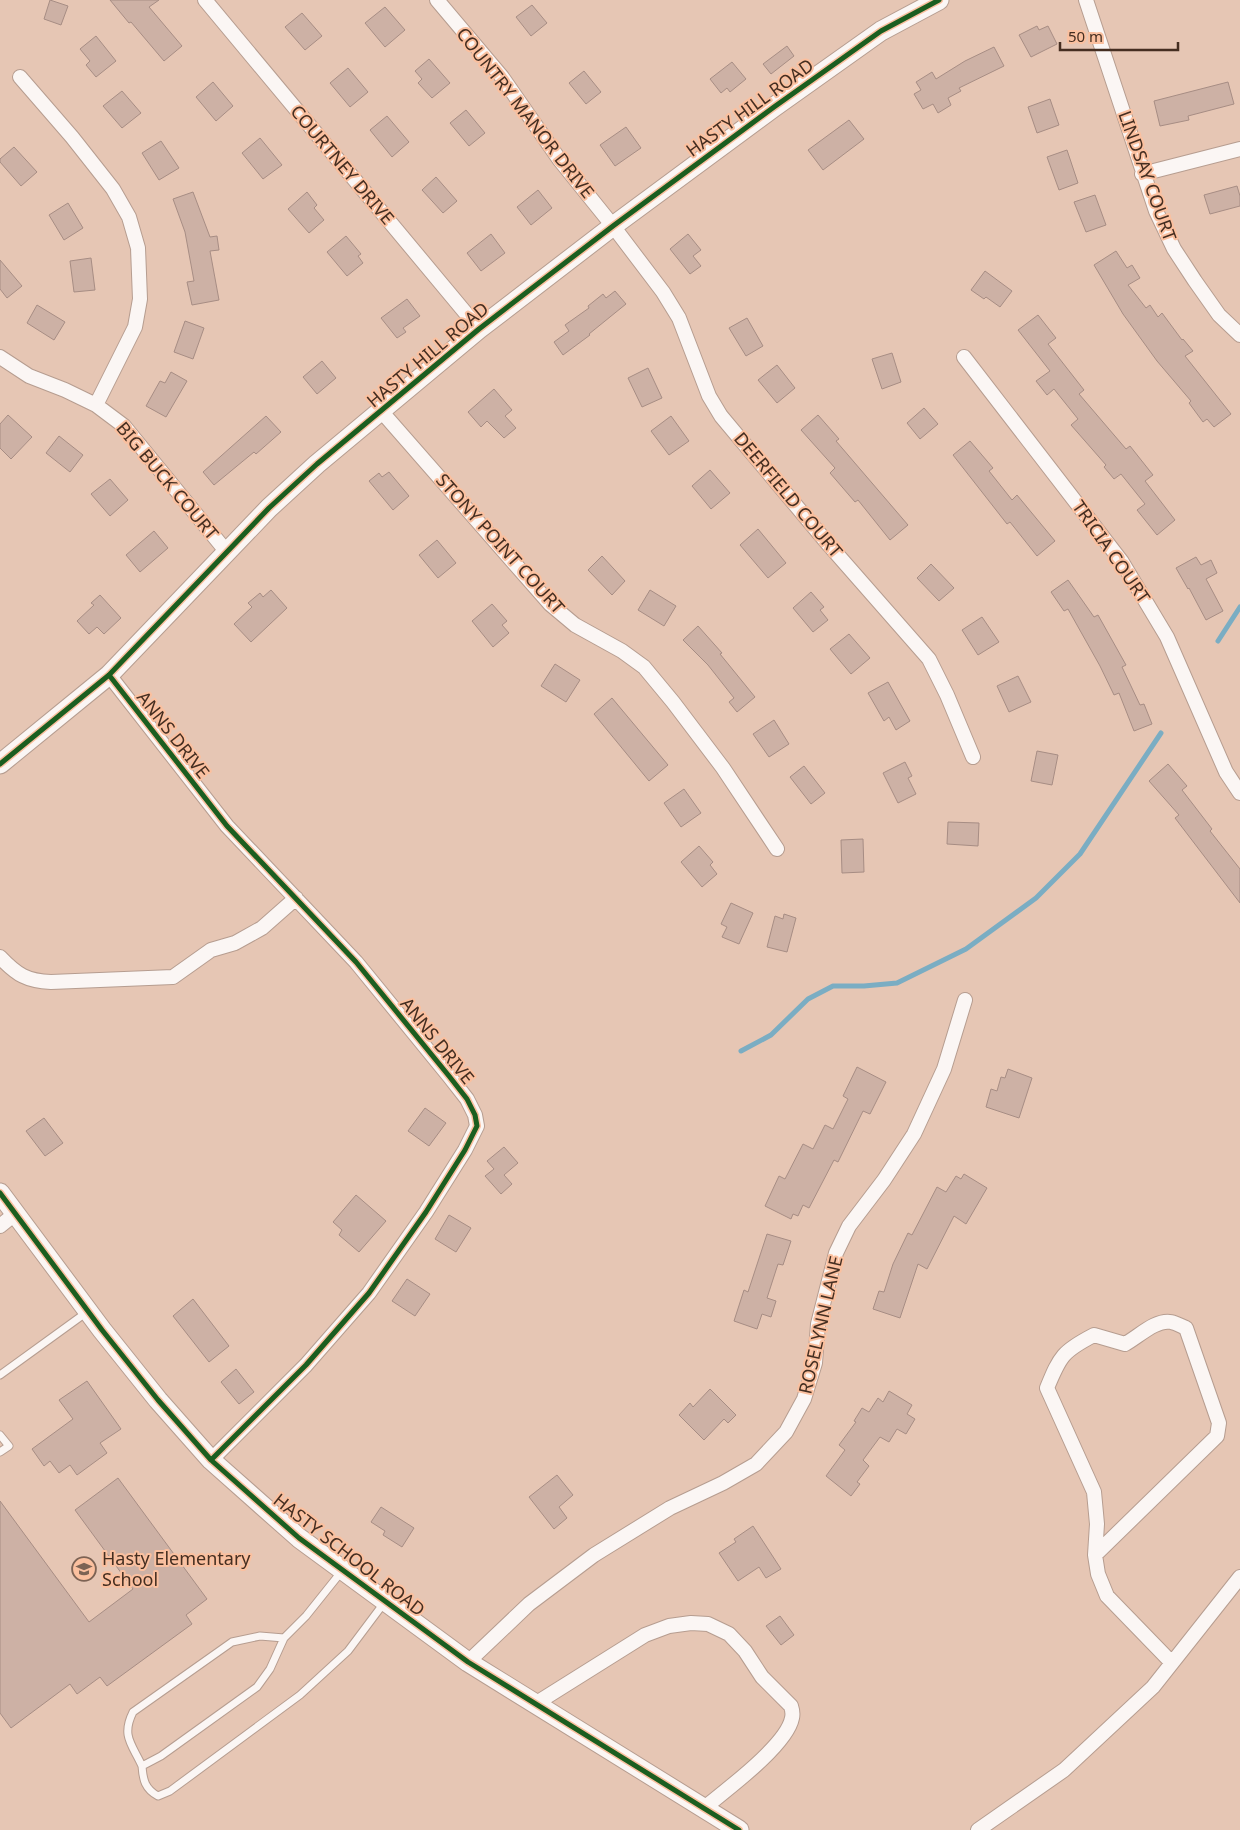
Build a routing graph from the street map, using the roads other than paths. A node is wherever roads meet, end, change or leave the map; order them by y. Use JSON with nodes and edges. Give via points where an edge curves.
{"nodes":[{"id":1,"x":205,"y":0,"type":"edge"},
{"id":2,"x":437,"y":0,"type":"edge"},
{"id":3,"x":939,"y":0,"type":"edge"},
{"id":4,"x":1086,"y":0,"type":"edge"},
{"id":5,"x":20,"y":77,"type":"dead end"},
{"id":6,"x":1240,"y":149,"type":"edge"},
{"id":7,"x":1142,"y":174,"type":"junction"},
{"id":8,"x":613,"y":226,"type":"junction"},
{"id":9,"x":479,"y":329,"type":"junction"},
{"id":10,"x":1240,"y":335,"type":"edge"},
{"id":11,"x":0,"y":357,"type":"edge"},
{"id":12,"x":964,"y":357,"type":"dead end"},
{"id":13,"x":96,"y":405,"type":"junction"},
{"id":14,"x":382,"y":412,"type":"junction"},
{"id":15,"x":226,"y":551,"type":"junction"},
{"id":16,"x":109,"y":675,"type":"junction"},
{"id":17,"x":973,"y":758,"type":"dead end"},
{"id":18,"x":0,"y":764,"type":"edge"},
{"id":19,"x":1240,"y":792,"type":"edge"},
{"id":20,"x":777,"y":849,"type":"dead end"},
{"id":21,"x":296,"y":898,"type":"junction"},
{"id":22,"x":0,"y":957,"type":"edge"},
{"id":23,"x":965,"y":1000,"type":"dead end"},
{"id":24,"x":0,"y":1193,"type":"edge"},
{"id":25,"x":16,"y":1212,"type":"junction"},
{"id":26,"x":0,"y":1226,"type":"edge"},
{"id":27,"x":88,"y":1311,"type":"junction"},
{"id":28,"x":0,"y":1375,"type":"edge"},
{"id":29,"x":0,"y":1434,"type":"edge"},
{"id":30,"x":0,"y":1452,"type":"edge"},
{"id":31,"x":212,"y":1460,"type":"junction"},
{"id":32,"x":1095,"y":1555,"type":"junction"},
{"id":33,"x":342,"y":1571,"type":"junction"},
{"id":34,"x":1240,"y":1577,"type":"edge"},
{"id":35,"x":384,"y":1602,"type":"junction"},
{"id":36,"x":284,"y":1638,"type":"junction"},
{"id":37,"x":468,"y":1662,"type":"junction"},
{"id":38,"x":1172,"y":1663,"type":"junction"},
{"id":39,"x":535,"y":1704,"type":"junction"},
{"id":40,"x":142,"y":1766,"type":"junction"},
{"id":41,"x":704,"y":1808,"type":"junction"},
{"id":42,"x":739,"y":1830,"type":"edge"},
{"id":43,"x":978,"y":1830,"type":"edge"}],
"edges":[{"from":1,"to":9,"type":"street","name":"COURTNEY DRIVE"},
{"from":2,"to":8,"type":"street","name":"COUNTRY MANOR DRIVE","via":[[502,77],[559,159]]},
{"from":3,"to":8,"type":"street","name":"HASTY HILL ROAD","via":[[881,31]]},
{"from":4,"to":7,"type":"street","name":"LINDSAY COURT"},
{"from":5,"to":13,"type":"street","via":[[113,189],[129,217],[138,248],[140,299],[135,327]]},
{"from":6,"to":7,"type":"street"},
{"from":7,"to":10,"type":"street","name":"LINDSAY COURT","via":[[1174,248],[1219,315]]},
{"from":8,"to":9,"type":"street","name":"HASTY HILL ROAD"},
{"from":8,"to":17,"type":"street","name":"DEERFIELD COURT","via":[[679,318],[709,396],[721,416],[929,659]]},
{"from":9,"to":14,"type":"street","name":"HASTY HILL ROAD"},
{"from":11,"to":13,"type":"street","name":"BIG BUCK COURT","via":[[29,376]]},
{"from":12,"to":19,"type":"street","name":"TRICIA COURT","via":[[1122,562],[1167,636],[1226,772]]},
{"from":13,"to":15,"type":"street","name":"BIG BUCK COURT","via":[[124,426]]},
{"from":14,"to":15,"type":"street","name":"HASTY HILL ROAD","via":[[297,483]]},
{"from":14,"to":20,"type":"street","name":"STONY POINT COURT","via":[[550,604],[575,625],[644,667],[723,768]]},
{"from":15,"to":16,"type":"street","name":"HASTY HILL ROAD"},
{"from":16,"to":18,"type":"street","name":"HASTY HILL ROAD"},
{"from":16,"to":21,"type":"street","name":"ANNS DRIVE","via":[[227,826]]},
{"from":21,"to":22,"type":"street","via":[[256,932],[211,950],[173,977],[32,981],[10,968]]},
{"from":21,"to":31,"type":"street","name":"ANNS DRIVE","via":[[356,962],[449,1076],[476,1115],[476,1126],[431,1204],[369,1293],[306,1365]]},
{"from":23,"to":37,"type":"street","name":"ROSELYNN LANE","via":[[944,1069],[914,1134],[849,1226],[836,1253],[818,1324],[815,1362],[804,1399],[786,1432],[756,1464],[670,1508],[594,1555],[529,1604]]},
{"from":24,"to":25,"type":"street","name":"HASTY SCHOOL ROAD"},
{"from":25,"to":26,"type":"street"},
{"from":25,"to":27,"type":"street","name":"HASTY SCHOOL ROAD"},
{"from":27,"to":28,"type":"lane"},
{"from":27,"to":31,"type":"street","name":"HASTY SCHOOL ROAD","via":[[158,1400]]},
{"from":29,"to":30,"type":"lane","via":[[8,1446]]},
{"from":31,"to":33,"type":"street","name":"HASTY SCHOOL ROAD","via":[[299,1538]]},
{"from":32,"to":32,"type":"street","via":[[1217,1436],[1219,1423],[1186,1328],[1170,1322],[1149,1327],[1125,1344],[1094,1335],[1070,1347],[1057,1364],[1047,1388],[1094,1492]]},
{"from":32,"to":38,"type":"street","via":[[1107,1596]]},
{"from":33,"to":35,"type":"street","name":"HASTY SCHOOL ROAD"},
{"from":33,"to":36,"type":"lane"},
{"from":34,"to":38,"type":"street"},
{"from":35,"to":37,"type":"street","name":"HASTY SCHOOL ROAD"},
{"from":35,"to":40,"type":"lane","via":[[348,1651],[300,1695],[170,1791],[158,1796],[150,1792],[143,1781]]},
{"from":36,"to":40,"type":"lane","via":[[270,1669],[257,1687],[161,1756]]},
{"from":36,"to":40,"type":"lane","via":[[260,1636],[232,1642],[133,1712],[126,1725],[129,1742]]},
{"from":37,"to":39,"type":"street","name":"HASTY SCHOOL ROAD"},
{"from":38,"to":43,"type":"street","via":[[1153,1687],[1064,1770]]},
{"from":39,"to":41,"type":"street","name":"HASTY SCHOOL ROAD"},
{"from":39,"to":41,"type":"street","via":[[645,1636],[669,1626],[691,1622],[708,1624],[729,1634],[746,1651],[762,1677],[791,1706],[792,1718],[781,1740]]},
{"from":41,"to":42,"type":"street","name":"HASTY SCHOOL ROAD"}]}
